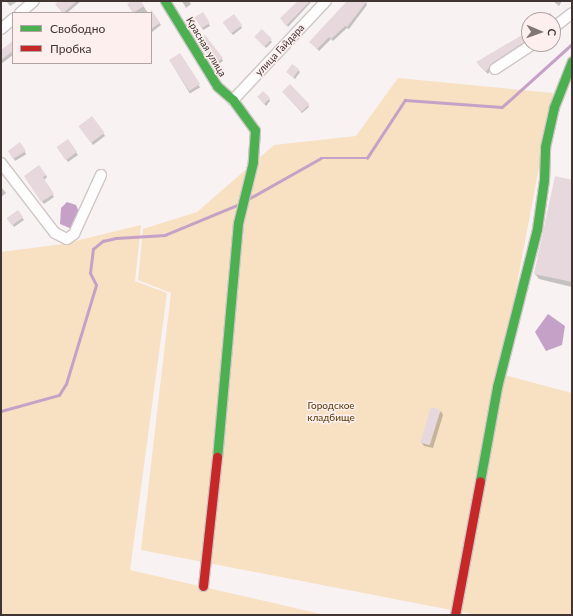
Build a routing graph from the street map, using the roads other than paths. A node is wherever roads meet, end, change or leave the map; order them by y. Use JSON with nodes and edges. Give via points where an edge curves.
{"nodes":[{"id":1,"x":34,"y":1,"type":"edge"},
{"id":2,"x":166,"y":1,"type":"edge"},
{"id":3,"x":326,"y":1,"type":"edge"},
{"id":4,"x":21,"y":12,"type":"edge"},
{"id":5,"x":572,"y":13,"type":"edge"},
{"id":6,"x":12,"y":20,"type":"edge"},
{"id":7,"x":561,"y":22,"type":"edge"},
{"id":8,"x":1,"y":29,"type":"edge"},
{"id":9,"x":521,"y":52,"type":"edge"},
{"id":10,"x":572,"y":61,"type":"edge"},
{"id":11,"x":495,"y":69,"type":"dead end"},
{"id":12,"x":233,"y":100,"type":"junction"},
{"id":13,"x":1,"y":163,"type":"edge"},
{"id":14,"x":102,"y":175,"type":"dead end"},
{"id":15,"x":203,"y":586,"type":"dead end"},
{"id":16,"x":455,"y":615,"type":"edge"}],
"edges":[{"from":1,"to":4,"type":"street"},
{"from":2,"to":12,"type":"street","name":"Красная улица","via":[[217,86]]},
{"from":3,"to":12,"type":"street","name":"улица Гайдара"},
{"from":5,"to":7,"type":"street"},
{"from":6,"to":8,"type":"street"},
{"from":9,"to":11,"type":"street"},
{"from":10,"to":16,"type":"street","via":[[554,107],[545,147],[544,180],[536,229],[498,387]]},
{"from":12,"to":15,"type":"street","name":"Красная улица","via":[[255,130],[253,154],[238,224]]},
{"from":13,"to":14,"type":"street","via":[[55,233],[67,239],[74,234]]}]}
